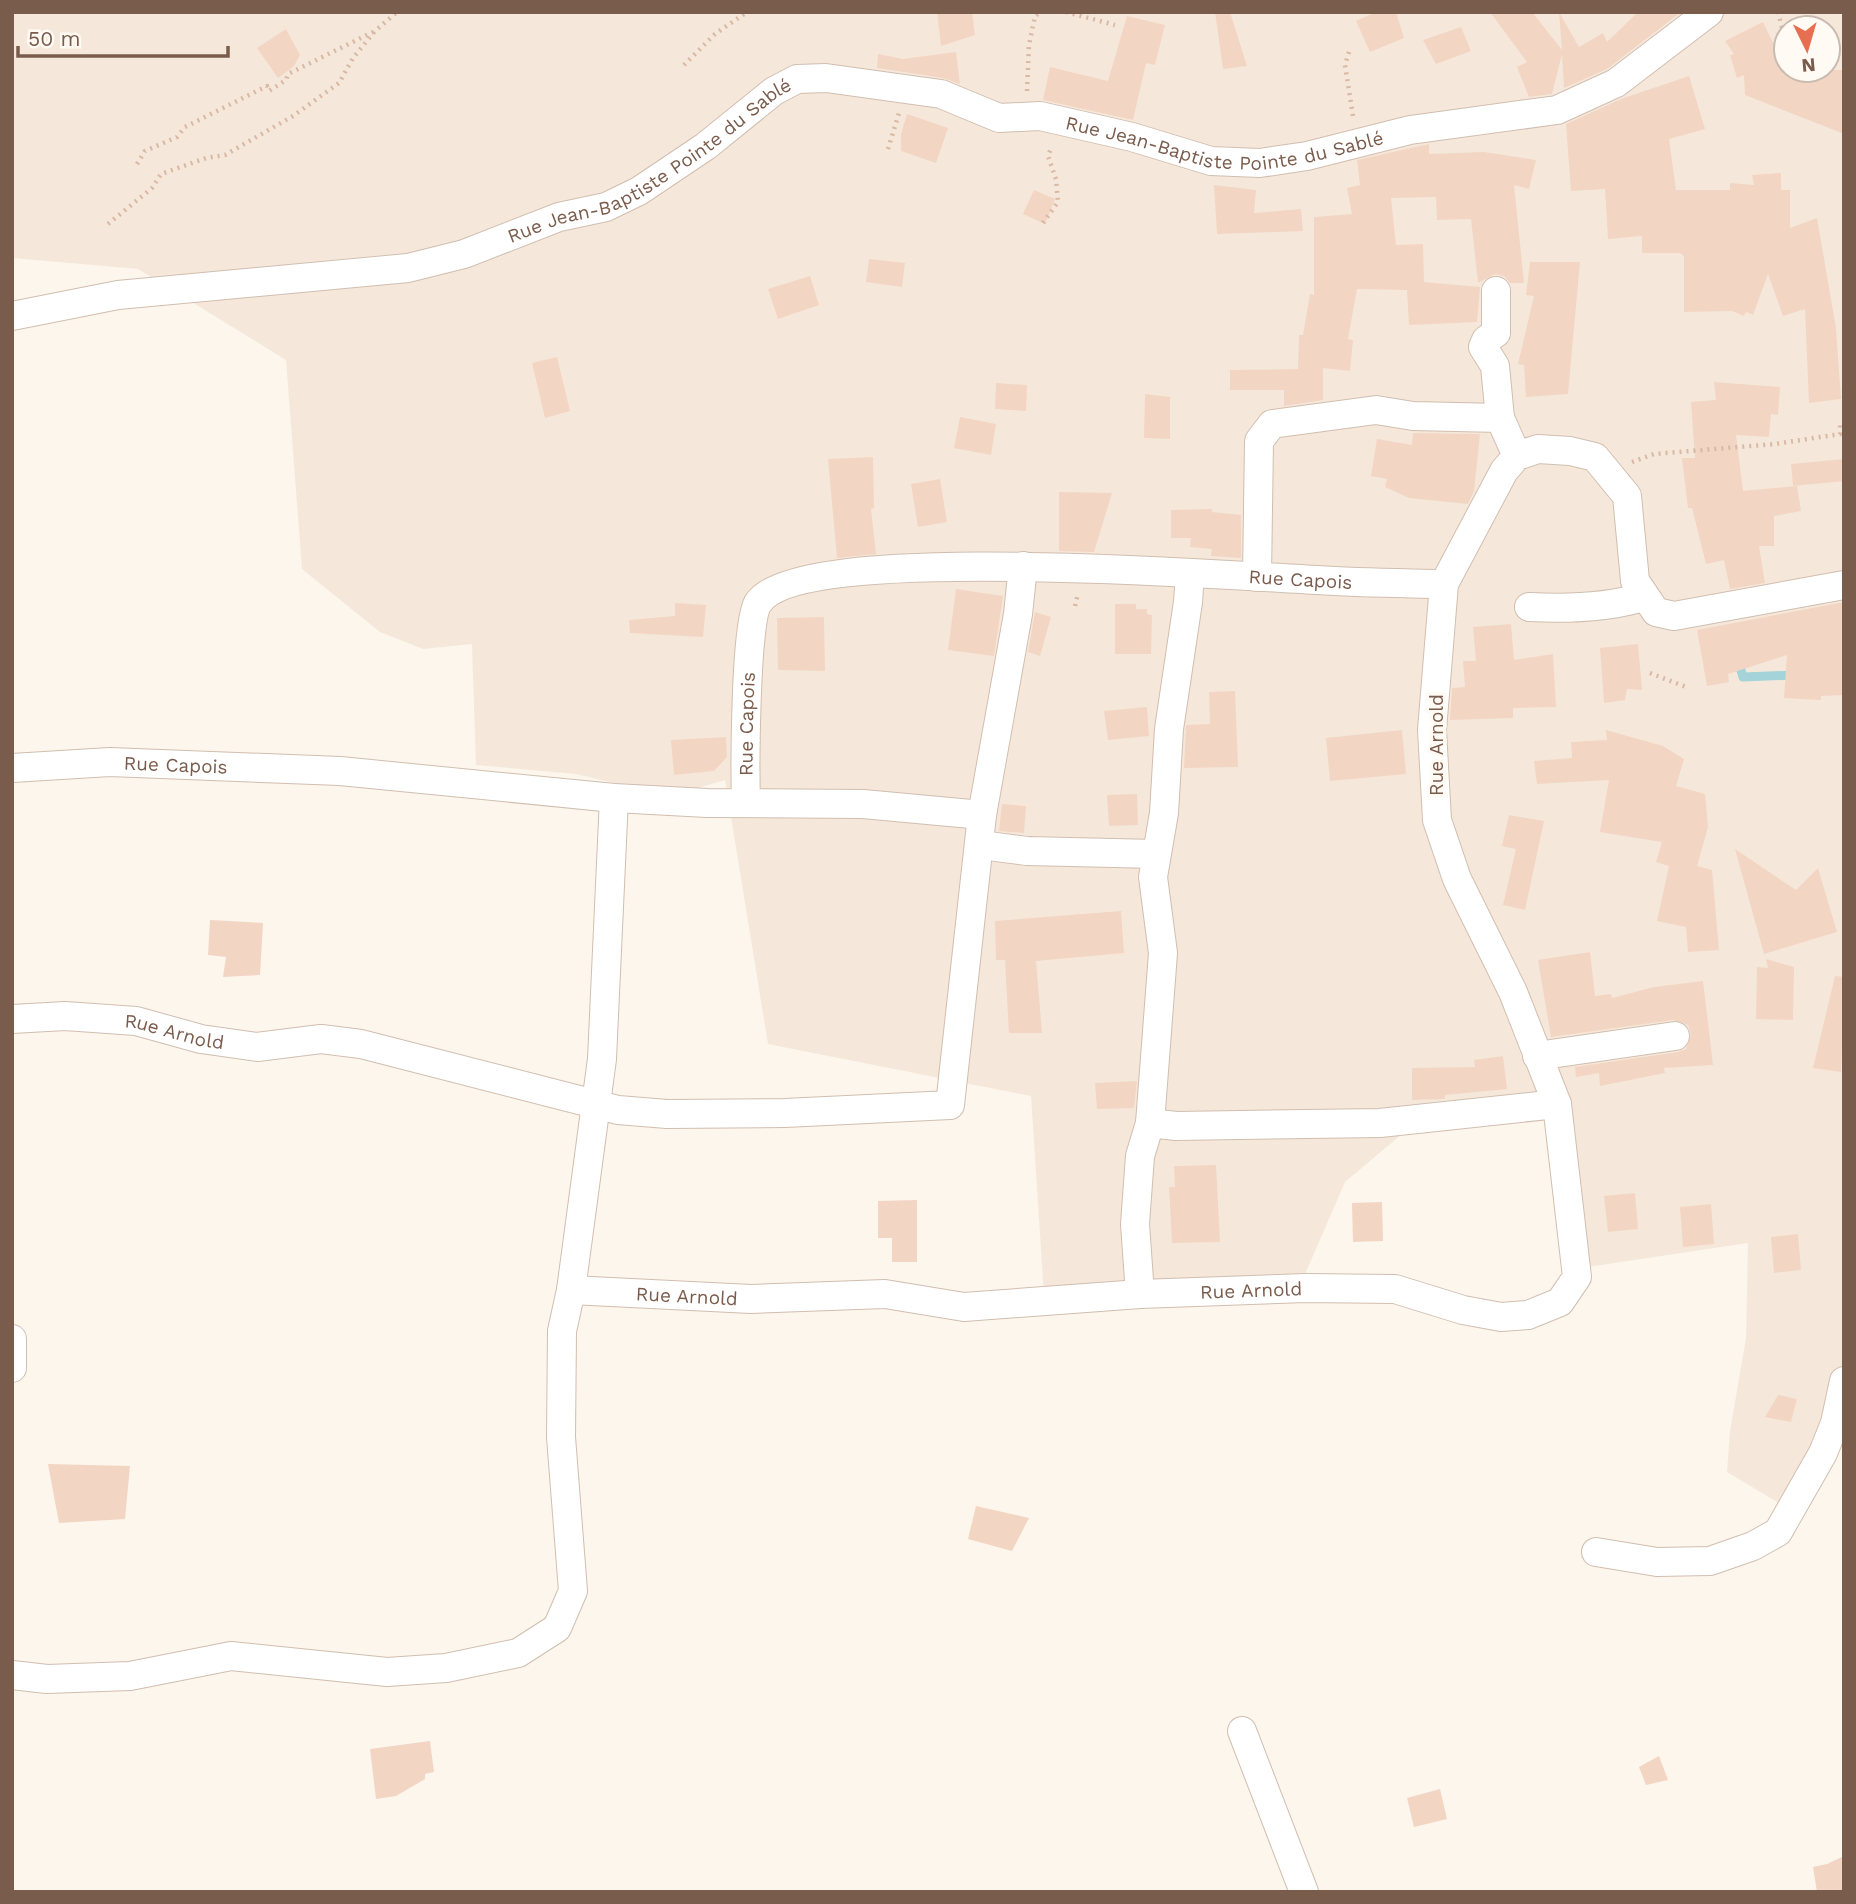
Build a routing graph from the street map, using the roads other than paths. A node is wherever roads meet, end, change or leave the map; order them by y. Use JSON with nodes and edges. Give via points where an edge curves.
{"nodes":[{"id":1,"x":1709,"y":12,"type":"edge"},
{"id":2,"x":1496,"y":291,"type":"dead end"},
{"id":3,"x":12,"y":316,"type":"edge"},
{"id":4,"x":1500,"y":418,"type":"junction"},
{"id":5,"x":1517,"y":456,"type":"junction"},
{"id":6,"x":1023,"y":566,"type":"junction"},
{"id":7,"x":1190,"y":573,"type":"junction"},
{"id":8,"x":1257,"y":577,"type":"junction"},
{"id":9,"x":1444,"y":584,"type":"junction"},
{"id":10,"x":1844,"y":585,"type":"edge"},
{"id":11,"x":1649,"y":605,"type":"junction"},
{"id":12,"x":1529,"y":607,"type":"dead end"},
{"id":13,"x":12,"y":768,"type":"edge"},
{"id":14,"x":614,"y":798,"type":"junction"},
{"id":15,"x":746,"y":803,"type":"junction"},
{"id":16,"x":982,"y":815,"type":"junction"},
{"id":17,"x":981,"y":845,"type":"junction"},
{"id":18,"x":1156,"y":854,"type":"junction"},
{"id":19,"x":12,"y":1019,"type":"edge"},
{"id":20,"x":1675,"y":1036,"type":"dead end"},
{"id":21,"x":1537,"y":1056,"type":"junction"},
{"id":22,"x":596,"y":1103,"type":"junction"},
{"id":23,"x":1558,"y":1104,"type":"junction"},
{"id":24,"x":1150,"y":1123,"type":"junction"},
{"id":25,"x":571,"y":1290,"type":"junction"},
{"id":26,"x":1140,"y":1294,"type":"junction"},
{"id":27,"x":12,"y":1339,"type":"edge"},
{"id":28,"x":12,"y":1368,"type":"edge"},
{"id":29,"x":1844,"y":1381,"type":"edge"},
{"id":30,"x":1596,"y":1552,"type":"dead end"},
{"id":31,"x":12,"y":1675,"type":"edge"},
{"id":32,"x":1242,"y":1731,"type":"dead end"},
{"id":33,"x":1304,"y":1892,"type":"edge"}],
"edges":[{"from":1,"to":3,"type":"street","name":"Rue Jean-Baptiste Pointe du Sablé","via":[[1616,83],[1557,110],[1410,130],[1260,163],[1211,161],[1040,116],[999,118],[941,94],[826,78],[797,79],[774,91],[706,146],[639,191],[606,207],[559,217],[464,254],[408,268],[118,295]]},
{"from":2,"to":4,"type":"street","via":[[1496,333],[1483,347],[1495,366]]},
{"from":4,"to":5,"type":"street"},
{"from":4,"to":8,"type":"street","via":[[1413,416],[1376,410],[1272,424],[1259,442]]},
{"from":5,"to":9,"type":"street","name":"Rue Arnold","via":[[1504,471]]},
{"from":5,"to":11,"type":"street","via":[[1538,449],[1595,457],[1627,496],[1635,581]]},
{"from":6,"to":7,"type":"street","name":"Rue Capois"},
{"from":6,"to":15,"type":"street","name":"Rue Capois","via":[[917,567],[819,578],[778,587],[758,603],[751,627]]},
{"from":6,"to":16,"type":"street"},
{"from":7,"to":8,"type":"street","name":"Rue Capois"},
{"from":7,"to":18,"type":"street"},
{"from":8,"to":9,"type":"street","name":"Rue Capois"},
{"from":9,"to":21,"type":"street","name":"Rue Arnold","via":[[1432,730],[1437,820],[1457,879],[1513,992]]},
{"from":10,"to":11,"type":"street","via":[[1674,615]]},
{"from":11,"to":12,"type":"street"},
{"from":13,"to":14,"type":"street","name":"Rue Capois","via":[[110,762],[340,771]]},
{"from":14,"to":15,"type":"street","name":"Rue Capois"},
{"from":14,"to":22,"type":"street"},
{"from":15,"to":16,"type":"street","via":[[863,804]]},
{"from":16,"to":17,"type":"street"},
{"from":17,"to":18,"type":"street","via":[[1027,851]]},
{"from":17,"to":22,"type":"street","name":"Rue Arnold","via":[[950,1105],[667,1114],[618,1110]]},
{"from":18,"to":24,"type":"street","via":[[1153,877],[1163,953]]},
{"from":19,"to":22,"type":"street","name":"Rue Arnold","via":[[65,1016],[136,1021],[201,1039],[257,1047],[321,1039],[361,1044]]},
{"from":20,"to":21,"type":"street"},
{"from":21,"to":23,"type":"street","name":"Rue Arnold"},
{"from":22,"to":25,"type":"street"},
{"from":23,"to":24,"type":"street","via":[[1380,1124]]},
{"from":23,"to":26,"type":"street","name":"Rue Arnold","via":[[1577,1277],[1560,1302],[1528,1315],[1501,1317],[1395,1289]]},
{"from":24,"to":26,"type":"street","via":[[1140,1156],[1135,1224]]},
{"from":25,"to":26,"type":"street","name":"Rue Arnold","via":[[751,1299],[885,1294],[964,1307]]},
{"from":25,"to":31,"type":"street","via":[[562,1331],[561,1437],[573,1591],[557,1628],[518,1653],[446,1668],[387,1672],[231,1656],[130,1676],[47,1679]]},
{"from":27,"to":28,"type":"street"},
{"from":29,"to":30,"type":"street","via":[[1823,1453],[1778,1532],[1710,1561],[1657,1562]]},
{"from":32,"to":33,"type":"street"}]}
